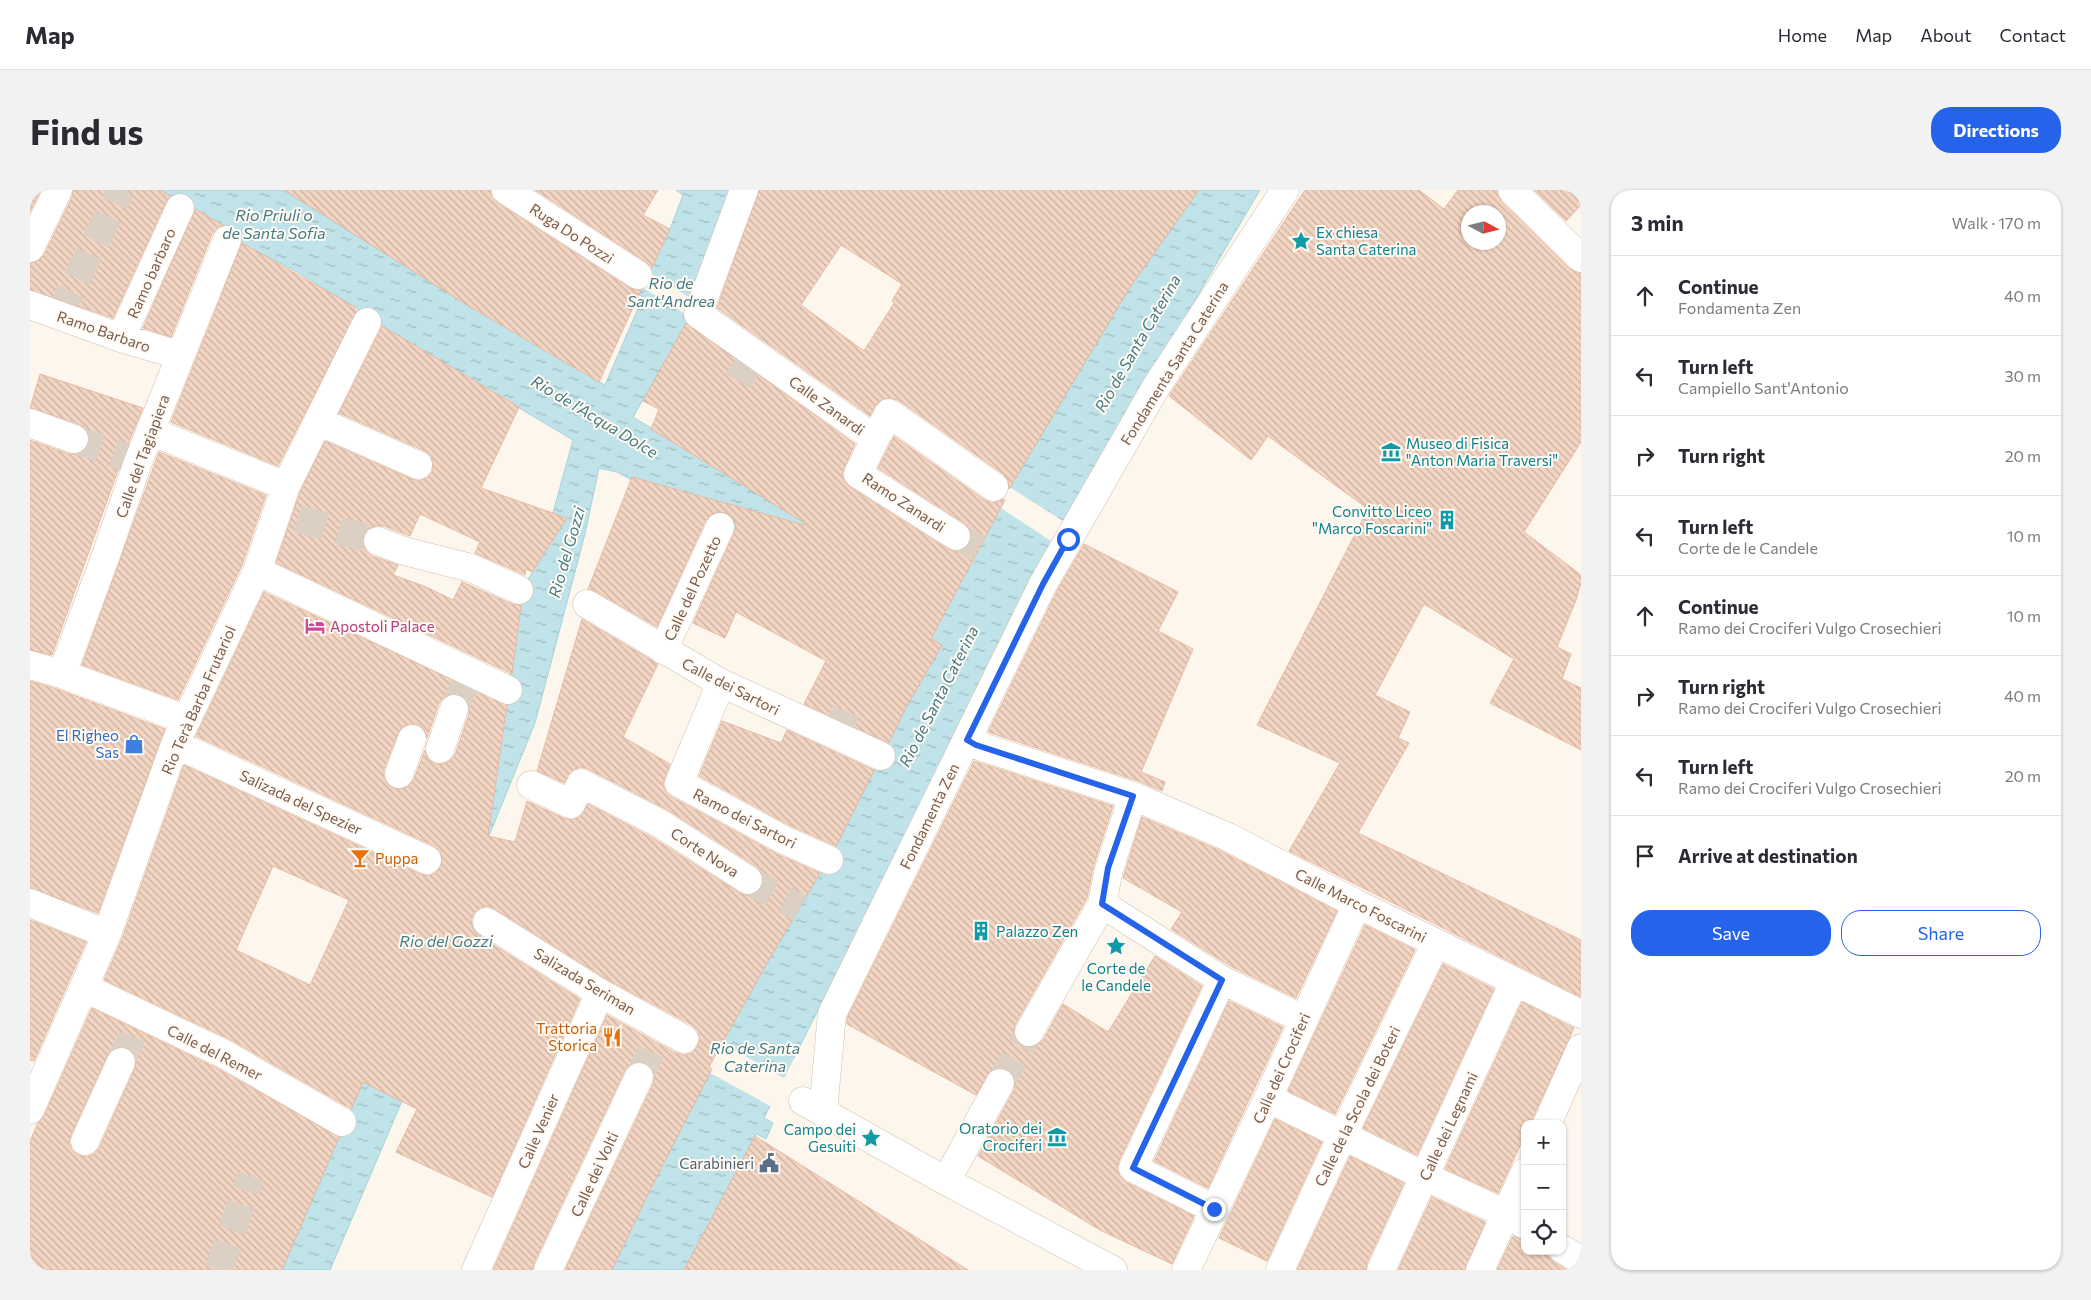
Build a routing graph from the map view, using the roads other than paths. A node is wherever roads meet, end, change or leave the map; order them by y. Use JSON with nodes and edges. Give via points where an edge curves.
{"nodes":[{"id":1,"x":58,"y":190,"type":"edge"},
{"id":2,"x":506,"y":190,"type":"edge"},
{"id":3,"x":744,"y":190,"type":"edge"},
{"id":4,"x":1285,"y":190,"type":"edge"},
{"id":5,"x":1512,"y":190,"type":"edge"},
{"id":6,"x":180,"y":208,"type":"dead end"},
{"id":7,"x":227,"y":240,"type":"dead end"},
{"id":8,"x":30,"y":246,"type":"edge"},
{"id":9,"x":1581,"y":258,"type":"edge"},
{"id":10,"x":638,"y":275,"type":"dead end"},
{"id":11,"x":30,"y":305,"type":"edge"},
{"id":12,"x":367,"y":322,"type":"dead end"},
{"id":13,"x":121,"y":338,"type":"junction"},
{"id":14,"x":179,"y":355,"type":"junction"},
{"id":15,"x":318,"y":421,"type":"junction"},
{"id":16,"x":30,"y":424,"type":"edge"},
{"id":17,"x":150,"y":431,"type":"junction"},
{"id":18,"x":74,"y":439,"type":"tunnel mouth"},
{"id":19,"x":874,"y":439,"type":"junction"},
{"id":20,"x":418,"y":465,"type":"dead end"},
{"id":21,"x":286,"y":486,"type":"junction"},
{"id":22,"x":994,"y":487,"type":"dead end"},
{"id":23,"x":720,"y":527,"type":"dead end"},
{"id":24,"x":956,"y":536,"type":"tunnel mouth"},
{"id":25,"x":1068,"y":539,"type":"joint"},
{"id":26,"x":378,"y":541,"type":"tunnel mouth"},
{"id":27,"x":257,"y":571,"type":"junction"},
{"id":28,"x":519,"y":590,"type":"dead end"},
{"id":29,"x":587,"y":604,"type":"dead end"},
{"id":30,"x":663,"y":650,"type":"junction"},
{"id":31,"x":30,"y":665,"type":"edge"},
{"id":32,"x":62,"y":674,"type":"junction"},
{"id":33,"x":721,"y":683,"type":"junction"},
{"id":34,"x":508,"y":690,"type":"dead end"},
{"id":35,"x":454,"y":709,"type":"tunnel mouth"},
{"id":36,"x":187,"y":720,"type":"junction"},
{"id":37,"x":412,"y":739,"type":"dead end"},
{"id":38,"x":967,"y":740,"type":"junction"},
{"id":39,"x":175,"y":744,"type":"junction"},
{"id":40,"x":440,"y":749,"type":"dead end"},
{"id":41,"x":881,"y":756,"type":"dead end"},
{"id":42,"x":399,"y":774,"type":"dead end"},
{"id":43,"x":679,"y":783,"type":"junction"},
{"id":44,"x":531,"y":784,"type":"dead end"},
{"id":45,"x":1137,"y":798,"type":"junction"},
{"id":46,"x":659,"y":823,"type":"junction"},
{"id":47,"x":428,"y":860,"type":"dead end"},
{"id":48,"x":829,"y":860,"type":"dead end"},
{"id":49,"x":748,"y":880,"type":"tunnel mouth"},
{"id":50,"x":30,"y":903,"type":"edge"},
{"id":51,"x":1102,"y":904,"type":"junction"},
{"id":52,"x":1357,"y":904,"type":"junction"},
{"id":53,"x":487,"y":922,"type":"dead end"},
{"id":54,"x":107,"y":934,"type":"junction"},
{"id":55,"x":1436,"y":943,"type":"junction"},
{"id":56,"x":1222,"y":980,"type":"junction"},
{"id":57,"x":1514,"y":982,"type":"junction"},
{"id":58,"x":85,"y":988,"type":"junction"},
{"id":59,"x":600,"y":993,"type":"junction"},
{"id":60,"x":1581,"y":1014,"type":"edge"},
{"id":61,"x":1303,"y":1019,"type":"junction"},
{"id":62,"x":1029,"y":1032,"type":"tunnel mouth"},
{"id":63,"x":668,"y":1035,"type":"dead end"},
{"id":64,"x":1581,"y":1048,"type":"edge"},
{"id":65,"x":121,"y":1062,"type":"tunnel mouth"},
{"id":66,"x":639,"y":1078,"type":"tunnel mouth"},
{"id":67,"x":1000,"y":1083,"type":"tunnel mouth"},
{"id":68,"x":1268,"y":1098,"type":"junction"},
{"id":69,"x":30,"y":1110,"type":"edge"},
{"id":70,"x":1549,"y":1120,"type":"edge"},
{"id":71,"x":342,"y":1122,"type":"dead end"},
{"id":72,"x":1343,"y":1134,"type":"junction"},
{"id":73,"x":85,"y":1141,"type":"dead end"},
{"id":74,"x":1424,"y":1176,"type":"junction"},
{"id":75,"x":946,"y":1181,"type":"junction"},
{"id":76,"x":1521,"y":1191,"type":"edge"},
{"id":77,"x":1209,"y":1220,"type":"junction"},
{"id":78,"x":1515,"y":1220,"type":"edge"},
{"id":79,"x":1566,"y":1251,"type":"edge"},
{"id":80,"x":1581,"y":1260,"type":"edge"},
{"id":81,"x":476,"y":1270,"type":"edge"},
{"id":82,"x":548,"y":1270,"type":"edge"},
{"id":83,"x":1113,"y":1270,"type":"edge"},
{"id":84,"x":1186,"y":1270,"type":"edge"},
{"id":85,"x":1280,"y":1270,"type":"edge"},
{"id":86,"x":1380,"y":1270,"type":"edge"},
{"id":87,"x":1480,"y":1270,"type":"edge"}],
"edges":[{"from":1,"to":8,"type":"street"},
{"from":2,"to":10,"type":"street","name":"Ruga Do Pozzi"},
{"from":3,"to":19,"type":"street","name":"Calle Zanardi","via":[[698,314]]},
{"from":4,"to":25,"type":"street","name":"Fondamenta Santa Caterina","via":[[1156,387]]},
{"from":5,"to":9,"type":"street"},
{"from":6,"to":13,"type":"street","name":"Ramo barbaro"},
{"from":7,"to":14,"type":"street","name":"Calle del Tagiapiera"},
{"from":11,"to":13,"type":"street","name":"Ramo Barbaro"},
{"from":12,"to":15,"type":"street","name":"Rio Terà Barba Frutariol"},
{"from":13,"to":14,"type":"street","name":"Ramo Barbaro"},
{"from":14,"to":17,"type":"street","name":"Calle del Tagiapiera"},
{"from":15,"to":20,"type":"street"},
{"from":15,"to":21,"type":"street","name":"Rio Terà Barba Frutariol"},
{"from":16,"to":18,"type":"street"},
{"from":17,"to":21,"type":"street"},
{"from":17,"to":32,"type":"street","name":"Calle del Tagiapiera"},
{"from":19,"to":22,"type":"street","name":"Calle Zanardi","via":[[889,413]]},
{"from":19,"to":24,"type":"street","name":"Ramo Zanardi","via":[[858,474]]},
{"from":21,"to":27,"type":"street","name":"Rio Terà Barba Frutariol","via":[[288,516]]},
{"from":23,"to":30,"type":"street","name":"Calle del Pozetto"},
{"from":25,"to":38,"type":"street","name":"Fondamenta Zen"},
{"from":26,"to":28,"type":"street","via":[[471,568]]},
{"from":27,"to":34,"type":"street"},
{"from":27,"to":36,"type":"street","name":"Rio Terà Barba Frutariol"},
{"from":29,"to":30,"type":"street","name":"Calle dei Sartori"},
{"from":30,"to":33,"type":"street","name":"Calle dei Sartori"},
{"from":31,"to":32,"type":"street"},
{"from":32,"to":36,"type":"street"},
{"from":33,"to":41,"type":"street","name":"Calle dei Sartori"},
{"from":33,"to":43,"type":"street","name":"Ramo dei Sartori"},
{"from":35,"to":40,"type":"street"},
{"from":36,"to":39,"type":"street","name":"Rio Terà Barba Frutariol"},
{"from":37,"to":42,"type":"street"},
{"from":38,"to":45,"type":"street","name":"Calle Marco Foscarini"},
{"from":38,"to":75,"type":"street","name":"Fondamenta Zen","via":[[832,1014],[813,1107]]},
{"from":39,"to":47,"type":"street","name":"Salizada del Spezier"},
{"from":39,"to":54,"type":"street","name":"Rio Terà Barba Frutariol"},
{"from":43,"to":46,"type":"street","name":"Corte Nova"},
{"from":43,"to":48,"type":"street","name":"Ramo dei Sartori","via":[[784,840]]},
{"from":44,"to":46,"type":"street","via":[[571,804],[581,783]]},
{"from":45,"to":51,"type":"street","via":[[1108,868]]},
{"from":45,"to":52,"type":"street","name":"Calle Marco Foscarini","via":[[1228,837]]},
{"from":46,"to":49,"type":"street","name":"Corte Nova"},
{"from":50,"to":54,"type":"street"},
{"from":51,"to":56,"type":"street"},
{"from":51,"to":62,"type":"street"},
{"from":52,"to":55,"type":"street","name":"Calle Marco Foscarini"},
{"from":52,"to":61,"type":"street","name":"Calle dei Crociferi"},
{"from":53,"to":59,"type":"street","name":"Salizada Seriman"},
{"from":54,"to":58,"type":"street","name":"Rio Terà Barba Frutariol"},
{"from":55,"to":57,"type":"street","name":"Calle Marco Foscarini"},
{"from":55,"to":72,"type":"street","name":"Calle de la Scola dei Boteri"},
{"from":56,"to":61,"type":"street"},
{"from":56,"to":77,"type":"street","via":[[1133,1168]]},
{"from":57,"to":60,"type":"street","name":"Calle Marco Foscarini"},
{"from":57,"to":74,"type":"street","name":"Calle dei Legnami"},
{"from":58,"to":69,"type":"street","name":"Rio Terà Barba Frutariol"},
{"from":58,"to":71,"type":"street","name":"Calle del Remer","via":[[224,1054]]},
{"from":59,"to":63,"type":"street","name":"Salizada Seriman"},
{"from":59,"to":81,"type":"street","name":"Calle Venier"},
{"from":61,"to":68,"type":"street","name":"Calle dei Crociferi"},
{"from":64,"to":70,"type":"street"},
{"from":65,"to":73,"type":"street"},
{"from":66,"to":82,"type":"street","name":"Calle dei Volti"},
{"from":67,"to":75,"type":"street"},
{"from":68,"to":72,"type":"street"},
{"from":68,"to":77,"type":"street","name":"Calle dei Crociferi"},
{"from":72,"to":74,"type":"street"},
{"from":72,"to":85,"type":"street","name":"Calle de la Scola dei Boteri"},
{"from":74,"to":78,"type":"street"},
{"from":74,"to":86,"type":"street","name":"Calle dei Legnami"},
{"from":75,"to":83,"type":"street"},
{"from":76,"to":78,"type":"street"},
{"from":77,"to":84,"type":"street","name":"Calle dei Crociferi"},
{"from":78,"to":87,"type":"street"},
{"from":79,"to":80,"type":"street"}]}
